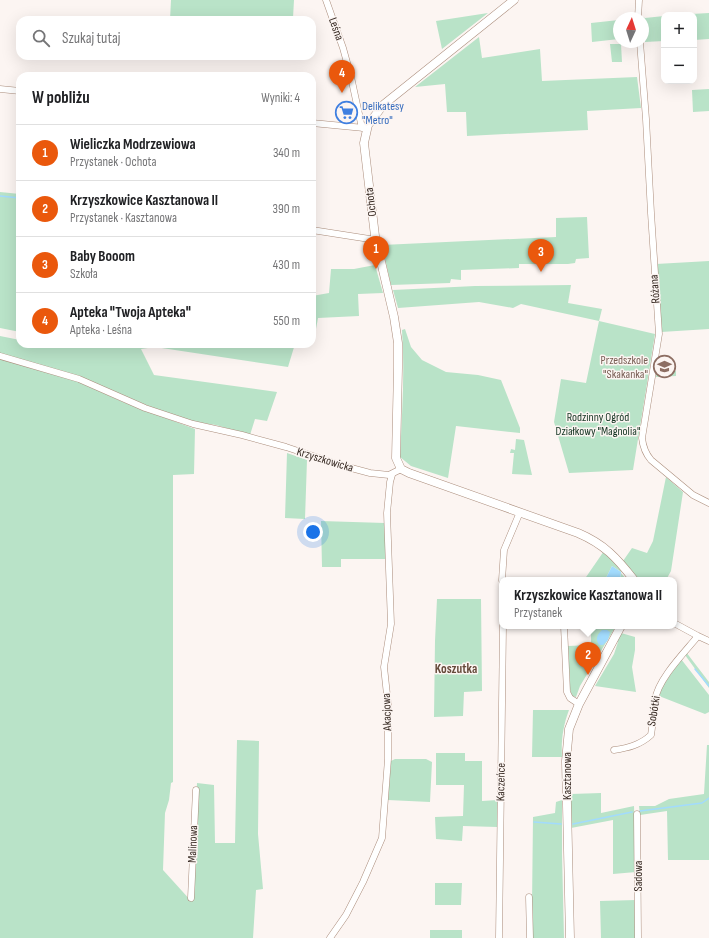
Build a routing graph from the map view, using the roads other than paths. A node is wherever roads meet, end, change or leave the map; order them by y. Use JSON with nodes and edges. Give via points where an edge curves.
{"nodes":[{"id":1,"x":326,"y":0,"type":"edge"},
{"id":2,"x":514,"y":0,"type":"edge"},
{"id":3,"x":639,"y":0,"type":"edge"},
{"id":4,"x":638,"y":12,"type":"edge"},
{"id":5,"x":640,"y":48,"type":"edge"},
{"id":6,"x":0,"y":89,"type":"edge"},
{"id":7,"x":16,"y":91,"type":"edge"},
{"id":8,"x":316,"y":122,"type":"edge"},
{"id":9,"x":364,"y":128,"type":"junction"},
{"id":10,"x":316,"y":231,"type":"edge"},
{"id":11,"x":376,"y":240,"type":"junction"},
{"id":12,"x":0,"y":356,"type":"edge"},
{"id":13,"x":401,"y":469,"type":"junction"},
{"id":14,"x":392,"y":474,"type":"junction"},
{"id":15,"x":709,"y":503,"type":"edge"},
{"id":16,"x":520,"y":512,"type":"junction"},
{"id":17,"x":502,"y":577,"type":"edge"},
{"id":18,"x":632,"y":577,"type":"edge"},
{"id":19,"x":677,"y":625,"type":"edge"},
{"id":20,"x":503,"y":629,"type":"edge"},
{"id":21,"x":564,"y":629,"type":"edge"},
{"id":22,"x":619,"y":629,"type":"edge"},
{"id":23,"x":698,"y":636,"type":"junction"},
{"id":24,"x":709,"y":640,"type":"edge"},
{"id":25,"x":579,"y":704,"type":"junction"},
{"id":26,"x":614,"y":750,"type":"dead end"},
{"id":27,"x":196,"y":790,"type":"dead end"},
{"id":28,"x":637,"y":814,"type":"dead end"},
{"id":29,"x":529,"y":896,"type":"dead end"},
{"id":30,"x":192,"y":898,"type":"dead end"},
{"id":31,"x":330,"y":938,"type":"edge"},
{"id":32,"x":499,"y":938,"type":"edge"},
{"id":33,"x":530,"y":938,"type":"edge"},
{"id":34,"x":570,"y":938,"type":"edge"},
{"id":35,"x":638,"y":938,"type":"edge"}],
"edges":[{"from":1,"to":9,"type":"street","name":"Leśna","via":[[347,61]]},
{"from":2,"to":9,"type":"street","via":[[383,105]]},
{"from":3,"to":4,"type":"street"},
{"from":5,"to":15,"type":"street","name":"Różana","via":[[659,334],[642,438],[643,447],[651,460],[693,495]]},
{"from":6,"to":7,"type":"street"},
{"from":8,"to":9,"type":"street"},
{"from":9,"to":11,"type":"street","name":"Ochota"},
{"from":10,"to":11,"type":"street"},
{"from":11,"to":13,"type":"street","name":"Ochota","via":[[396,328],[398,368],[395,453]]},
{"from":12,"to":14,"type":"street","name":"Krzyszkowicka","via":[[79,379],[145,408],[188,423],[220,429],[353,468],[383,475]]},
{"from":13,"to":14,"type":"street"},
{"from":13,"to":16,"type":"street"},
{"from":14,"to":31,"type":"street","name":"Akacjowa","via":[[388,513],[391,624],[384,666],[388,704],[388,759],[382,838],[346,915]]},
{"from":16,"to":17,"type":"street","via":[[504,550]]},
{"from":16,"to":18,"type":"street","via":[[594,540],[609,550]]},
{"from":19,"to":23,"type":"street"},
{"from":20,"to":32,"type":"street","name":"Kaczeńce"},
{"from":21,"to":25,"type":"street","via":[[567,692],[570,698]]},
{"from":22,"to":25,"type":"street","name":"Kasztanowa"},
{"from":23,"to":24,"type":"street"},
{"from":23,"to":26,"type":"street","name":"Sobótki","via":[[659,686],[651,735],[632,747]]},
{"from":25,"to":34,"type":"street","name":"Kasztanowa","via":[[569,729],[566,761]]},
{"from":27,"to":30,"type":"street","name":"Malinowa"},
{"from":28,"to":35,"type":"street","name":"Sadowa"},
{"from":29,"to":33,"type":"street"}]}
